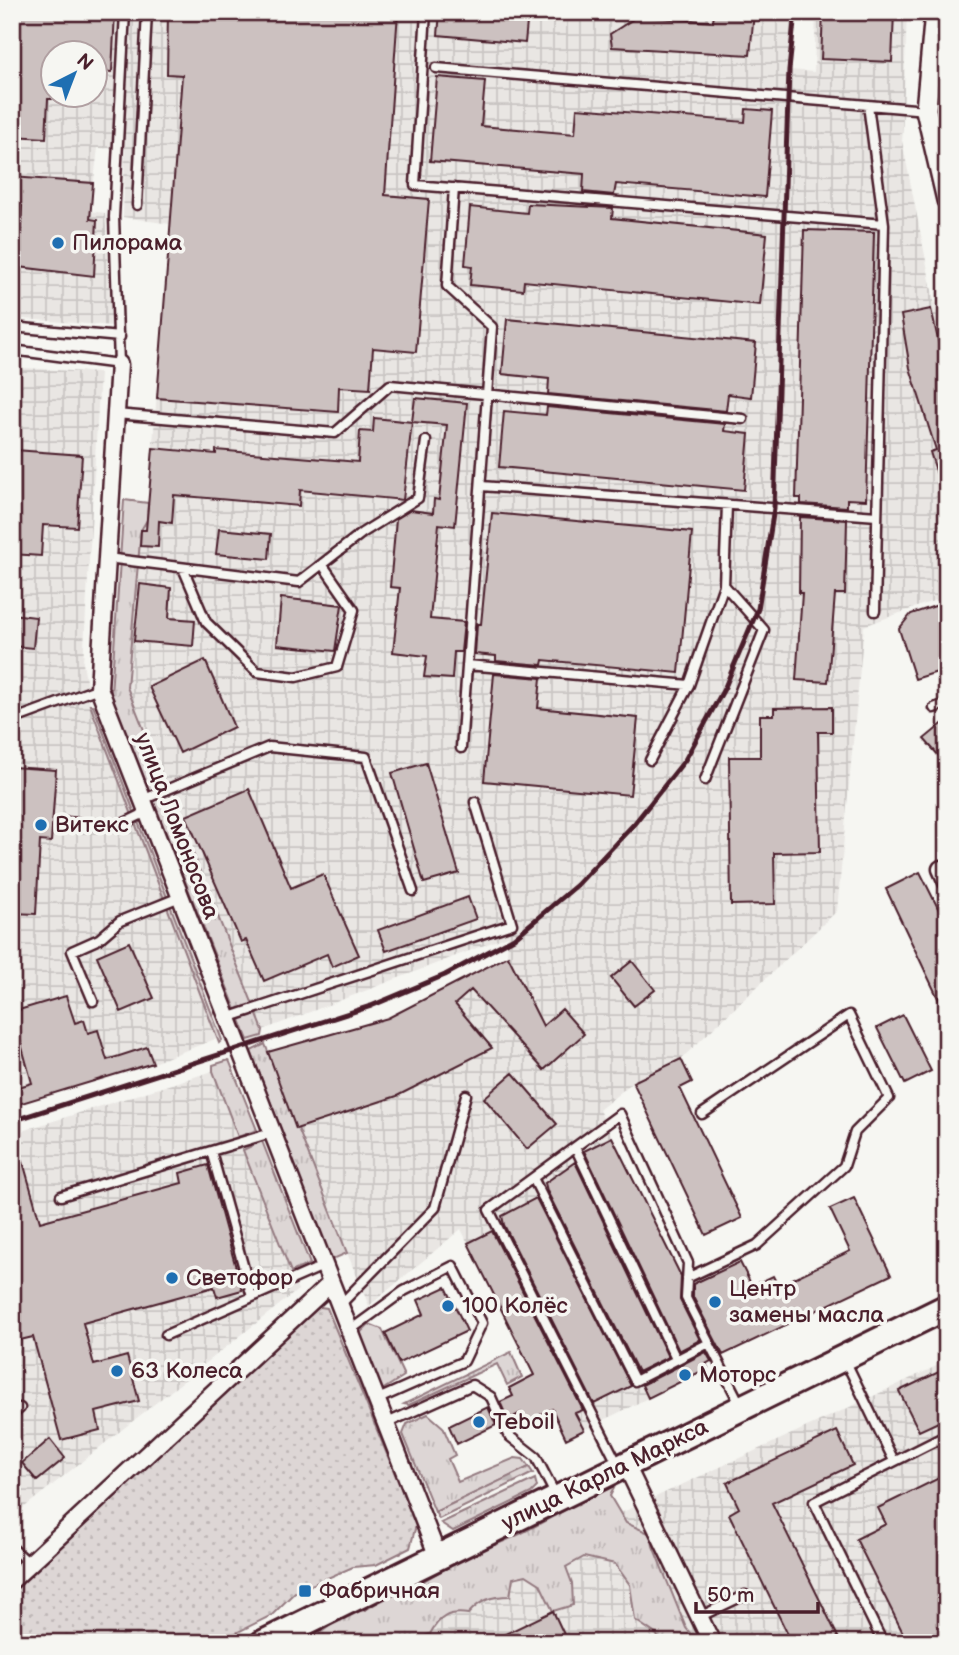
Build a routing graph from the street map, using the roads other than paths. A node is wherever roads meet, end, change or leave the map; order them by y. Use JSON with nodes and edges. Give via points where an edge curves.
{"nodes":[{"id":1,"x":125,"y":12,"type":"edge"},
{"id":2,"x":147,"y":12,"type":"edge"},
{"id":3,"x":426,"y":12,"type":"edge"},
{"id":4,"x":935,"y":12,"type":"edge"},
{"id":5,"x":436,"y":68,"type":"dead end"},
{"id":6,"x":868,"y":105,"type":"junction"},
{"id":7,"x":926,"y":110,"type":"junction"},
{"id":8,"x":941,"y":154,"type":"edge"},
{"id":9,"x":454,"y":188,"type":"junction"},
{"id":10,"x":947,"y":200,"type":"edge"},
{"id":11,"x":137,"y":205,"type":"dead end"},
{"id":12,"x":884,"y":224,"type":"junction"},
{"id":13,"x":12,"y":327,"type":"edge"},
{"id":14,"x":120,"y":337,"type":"junction"},
{"id":15,"x":12,"y":350,"type":"edge"},
{"id":16,"x":119,"y":364,"type":"junction"},
{"id":17,"x":487,"y":394,"type":"junction"},
{"id":18,"x":116,"y":414,"type":"junction"},
{"id":19,"x":743,"y":419,"type":"dead end"},
{"id":20,"x":426,"y":441,"type":"dead end"},
{"id":21,"x":481,"y":486,"type":"junction"},
{"id":22,"x":727,"y":505,"type":"junction"},
{"id":23,"x":877,"y":516,"type":"junction"},
{"id":24,"x":107,"y":558,"type":"junction"},
{"id":25,"x":322,"y":564,"type":"junction"},
{"id":26,"x":183,"y":568,"type":"junction"},
{"id":27,"x":724,"y":584,"type":"junction"},
{"id":28,"x":875,"y":611,"type":"dead end"},
{"id":29,"x":467,"y":665,"type":"junction"},
{"id":30,"x":689,"y":685,"type":"junction"},
{"id":31,"x":99,"y":688,"type":"junction"},
{"id":32,"x":947,"y":704,"type":"edge"},
{"id":33,"x":934,"y":708,"type":"dead end"},
{"id":34,"x":12,"y":720,"type":"edge"},
{"id":35,"x":461,"y":748,"type":"dead end"},
{"id":36,"x":650,"y":760,"type":"dead end"},
{"id":37,"x":705,"y":780,"type":"dead end"},
{"id":38,"x":142,"y":798,"type":"junction"},
{"id":39,"x":475,"y":802,"type":"dead end"},
{"id":40,"x":148,"y":814,"type":"junction"},
{"id":41,"x":65,"y":821,"type":"dead end"},
{"id":42,"x":412,"y":891,"type":"dead end"},
{"id":43,"x":180,"y":897,"type":"junction"},
{"id":44,"x":93,"y":1001,"type":"dead end"},
{"id":45,"x":227,"y":1018,"type":"junction"},
{"id":46,"x":466,"y":1095,"type":"dead end"},
{"id":47,"x":702,"y":1114,"type":"dead end"},
{"id":48,"x":271,"y":1133,"type":"junction"},
{"id":49,"x":575,"y":1147,"type":"junction"},
{"id":50,"x":211,"y":1151,"type":"junction"},
{"id":51,"x":533,"y":1178,"type":"junction"},
{"id":52,"x":61,"y":1196,"type":"dead end"},
{"id":53,"x":323,"y":1266,"type":"junction"},
{"id":54,"x":687,"y":1278,"type":"junction"},
{"id":55,"x":330,"y":1283,"type":"junction"},
{"id":56,"x":252,"y":1297,"type":"junction"},
{"id":57,"x":339,"y":1306,"type":"junction"},
{"id":58,"x":947,"y":1307,"type":"edge"},
{"id":59,"x":349,"y":1331,"type":"junction"},
{"id":60,"x":166,"y":1335,"type":"dead end"},
{"id":61,"x":709,"y":1343,"type":"junction"},
{"id":62,"x":844,"y":1358,"type":"junction"},
{"id":63,"x":676,"y":1359,"type":"junction"},
{"id":64,"x":376,"y":1400,"type":"junction"},
{"id":65,"x":20,"y":1408,"type":"dead end"},
{"id":66,"x":742,"y":1408,"type":"junction"},
{"id":67,"x":12,"y":1415,"type":"edge"},
{"id":68,"x":385,"y":1424,"type":"junction"},
{"id":69,"x":947,"y":1435,"type":"edge"},
{"id":70,"x":894,"y":1461,"type":"junction"},
{"id":71,"x":623,"y":1466,"type":"junction"},
{"id":72,"x":557,"y":1499,"type":"junction"},
{"id":73,"x":12,"y":1548,"type":"edge"},
{"id":74,"x":438,"y":1557,"type":"junction"},
{"id":75,"x":28,"y":1562,"type":"junction"},
{"id":76,"x":12,"y":1580,"type":"edge"},
{"id":77,"x":745,"y":1595,"type":"dead end"},
{"id":78,"x":699,"y":1616,"type":"junction"},
{"id":79,"x":263,"y":1643,"type":"edge"},
{"id":80,"x":712,"y":1643,"type":"edge"},
{"id":81,"x":883,"y":1643,"type":"edge"}],
"edges":[{"from":1,"to":14,"type":"lane","via":[[114,217]]},
{"from":2,"to":11,"type":"lane"},
{"from":3,"to":9,"type":"lane","via":[[415,185]]},
{"from":4,"to":7,"type":"street","via":[[935,53]]},
{"from":5,"to":6,"type":"lane"},
{"from":6,"to":7,"type":"lane"},
{"from":6,"to":12,"type":"lane"},
{"from":7,"to":8,"type":"street"},
{"from":8,"to":10,"type":"street"},
{"from":9,"to":12,"type":"lane"},
{"from":9,"to":17,"type":"lane","via":[[447,286],[492,327]]},
{"from":12,"to":23,"type":"lane"},
{"from":13,"to":14,"type":"lane"},
{"from":14,"to":16,"type":"lane"},
{"from":15,"to":16,"type":"lane"},
{"from":16,"to":18,"type":"street","name":"улица Ломоносова"},
{"from":17,"to":18,"type":"lane","via":[[390,385],[335,433]]},
{"from":17,"to":19,"type":"lane"},
{"from":17,"to":21,"type":"lane"},
{"from":18,"to":24,"type":"street","name":"улица Ломоносова"},
{"from":20,"to":25,"type":"lane","via":[[418,498]]},
{"from":21,"to":22,"type":"lane"},
{"from":21,"to":29,"type":"lane"},
{"from":22,"to":23,"type":"lane"},
{"from":22,"to":27,"type":"lane"},
{"from":23,"to":28,"type":"lane"},
{"from":24,"to":26,"type":"lane"},
{"from":24,"to":31,"type":"street","name":"улица Ломоносова"},
{"from":25,"to":26,"type":"lane","via":[[299,582]]},
{"from":25,"to":26,"type":"lane","via":[[354,610],[337,667],[296,677],[257,672],[206,622]]},
{"from":27,"to":30,"type":"lane"},
{"from":27,"to":37,"type":"lane","via":[[764,630]]},
{"from":29,"to":30,"type":"lane"},
{"from":29,"to":35,"type":"lane"},
{"from":30,"to":36,"type":"lane"},
{"from":31,"to":34,"type":"lane"},
{"from":31,"to":38,"type":"street","name":"улица Ломоносова"},
{"from":32,"to":33,"type":"lane"},
{"from":38,"to":40,"type":"lane"},
{"from":38,"to":42,"type":"lane","via":[[270,747],[366,757]]},
{"from":39,"to":45,"type":"lane","via":[[512,923]]},
{"from":40,"to":41,"type":"lane","via":[[118,826]]},
{"from":40,"to":43,"type":"street","name":"улица Ломоносова"},
{"from":43,"to":44,"type":"lane","via":[[120,920],[99,939],[72,951]]},
{"from":43,"to":45,"type":"street","name":"улица Ломоносова"},
{"from":45,"to":48,"type":"street","name":"улица Ломоносова"},
{"from":46,"to":57,"type":"lane","via":[[435,1208]]},
{"from":47,"to":54,"type":"lane","via":[[849,1015],[889,1098],[855,1132],[844,1166],[757,1245]]},
{"from":48,"to":50,"type":"lane"},
{"from":48,"to":53,"type":"street","name":"улица Ломоносова"},
{"from":49,"to":51,"type":"lane"},
{"from":49,"to":54,"type":"lane","via":[[620,1114],[688,1263]]},
{"from":49,"to":63,"type":"lane"},
{"from":50,"to":52,"type":"lane"},
{"from":50,"to":56,"type":"lane"},
{"from":51,"to":63,"type":"lane","via":[[635,1381]]},
{"from":51,"to":71,"type":"lane","via":[[489,1210]]},
{"from":53,"to":55,"type":"street","name":"улица Ломоносова"},
{"from":53,"to":56,"type":"lane"},
{"from":54,"to":61,"type":"lane","via":[[686,1298]]},
{"from":55,"to":57,"type":"street","name":"улица Ломоносова"},
{"from":55,"to":75,"type":"street"},
{"from":56,"to":60,"type":"lane"},
{"from":57,"to":59,"type":"street","name":"улица Ломоносова"},
{"from":58,"to":62,"type":"main road","name":"улица Карла Маркса"},
{"from":59,"to":64,"type":"street","name":"улица Ломоносова"},
{"from":59,"to":64,"type":"lane","via":[[404,1291],[453,1266],[482,1323],[464,1362]]},
{"from":61,"to":63,"type":"lane"},
{"from":61,"to":66,"type":"lane"},
{"from":62,"to":66,"type":"main road","name":"улица Карла Маркса"},
{"from":62,"to":70,"type":"lane"},
{"from":64,"to":68,"type":"street","name":"улица Ломоносова"},
{"from":65,"to":67,"type":"lane"},
{"from":66,"to":71,"type":"main road","name":"улица Карла Маркса"},
{"from":68,"to":72,"type":"lane","via":[[472,1385],[491,1397],[509,1435],[536,1457]]},
{"from":68,"to":74,"type":"street","name":"улица Ломоносова"},
{"from":69,"to":70,"type":"lane"},
{"from":70,"to":81,"type":"lane","via":[[814,1502]]},
{"from":71,"to":72,"type":"main road","name":"улица Карла Маркса"},
{"from":71,"to":78,"type":"street"},
{"from":72,"to":74,"type":"main road","name":"улица Карла Маркса"},
{"from":73,"to":75,"type":"lane"},
{"from":74,"to":79,"type":"main road","name":"улица Карла Маркса"},
{"from":75,"to":76,"type":"street"},
{"from":77,"to":78,"type":"lane"},
{"from":78,"to":80,"type":"street"}]}
